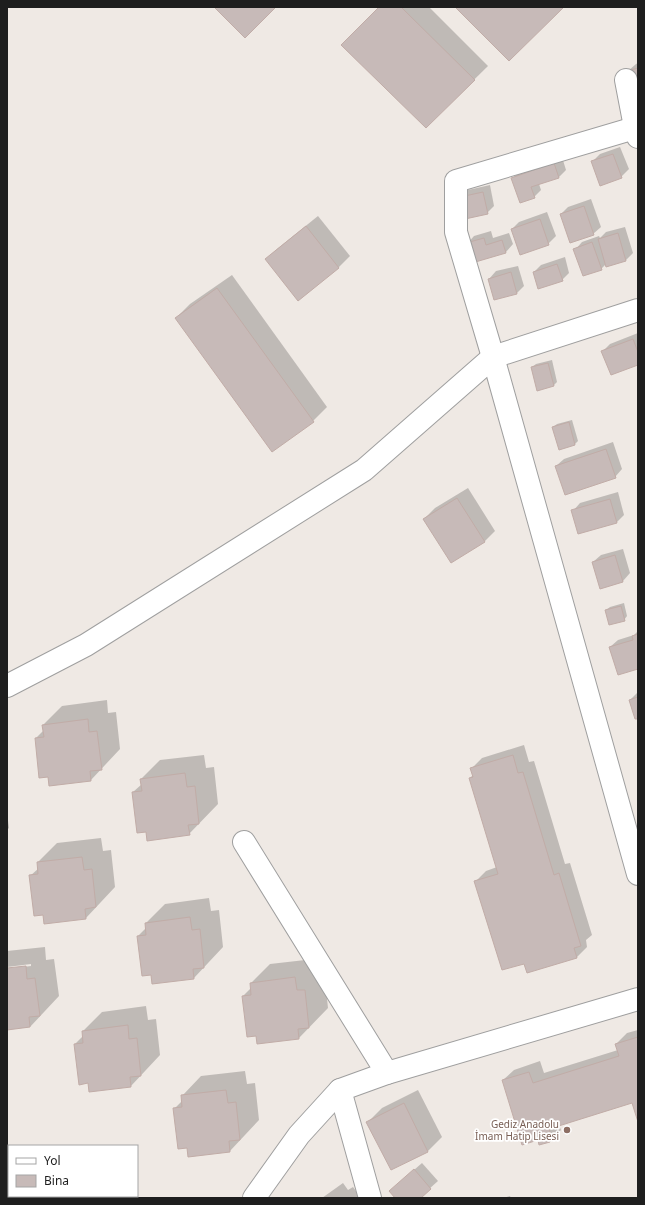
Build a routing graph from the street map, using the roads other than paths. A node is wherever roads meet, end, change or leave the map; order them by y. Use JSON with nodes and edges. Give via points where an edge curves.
{"nodes":[{"id":1,"x":626,"y":80,"type":"dead end"},
{"id":2,"x":637,"y":130,"type":"edge"},
{"id":3,"x":638,"y":310,"type":"edge"},
{"id":4,"x":493,"y":357,"type":"junction"},
{"id":5,"x":7,"y":686,"type":"edge"},
{"id":6,"x":244,"y":842,"type":"dead end"},
{"id":7,"x":638,"y":874,"type":"edge"},
{"id":8,"x":638,"y":999,"type":"edge"},
{"id":9,"x":387,"y":1073,"type":"junction"},
{"id":10,"x":340,"y":1090,"type":"junction"},
{"id":11,"x":254,"y":1198,"type":"edge"},
{"id":12,"x":370,"y":1198,"type":"edge"}],
"edges":[{"from":1,"to":2,"type":"street"},
{"from":2,"to":4,"type":"street","via":[[456,181],[456,232]]},
{"from":3,"to":4,"type":"street"},
{"from":4,"to":5,"type":"street","via":[[364,470],[86,645]]},
{"from":4,"to":7,"type":"street"},
{"from":6,"to":9,"type":"street"},
{"from":8,"to":9,"type":"street"},
{"from":9,"to":10,"type":"street"},
{"from":10,"to":11,"type":"street","via":[[299,1135]]},
{"from":10,"to":12,"type":"street"}]}
